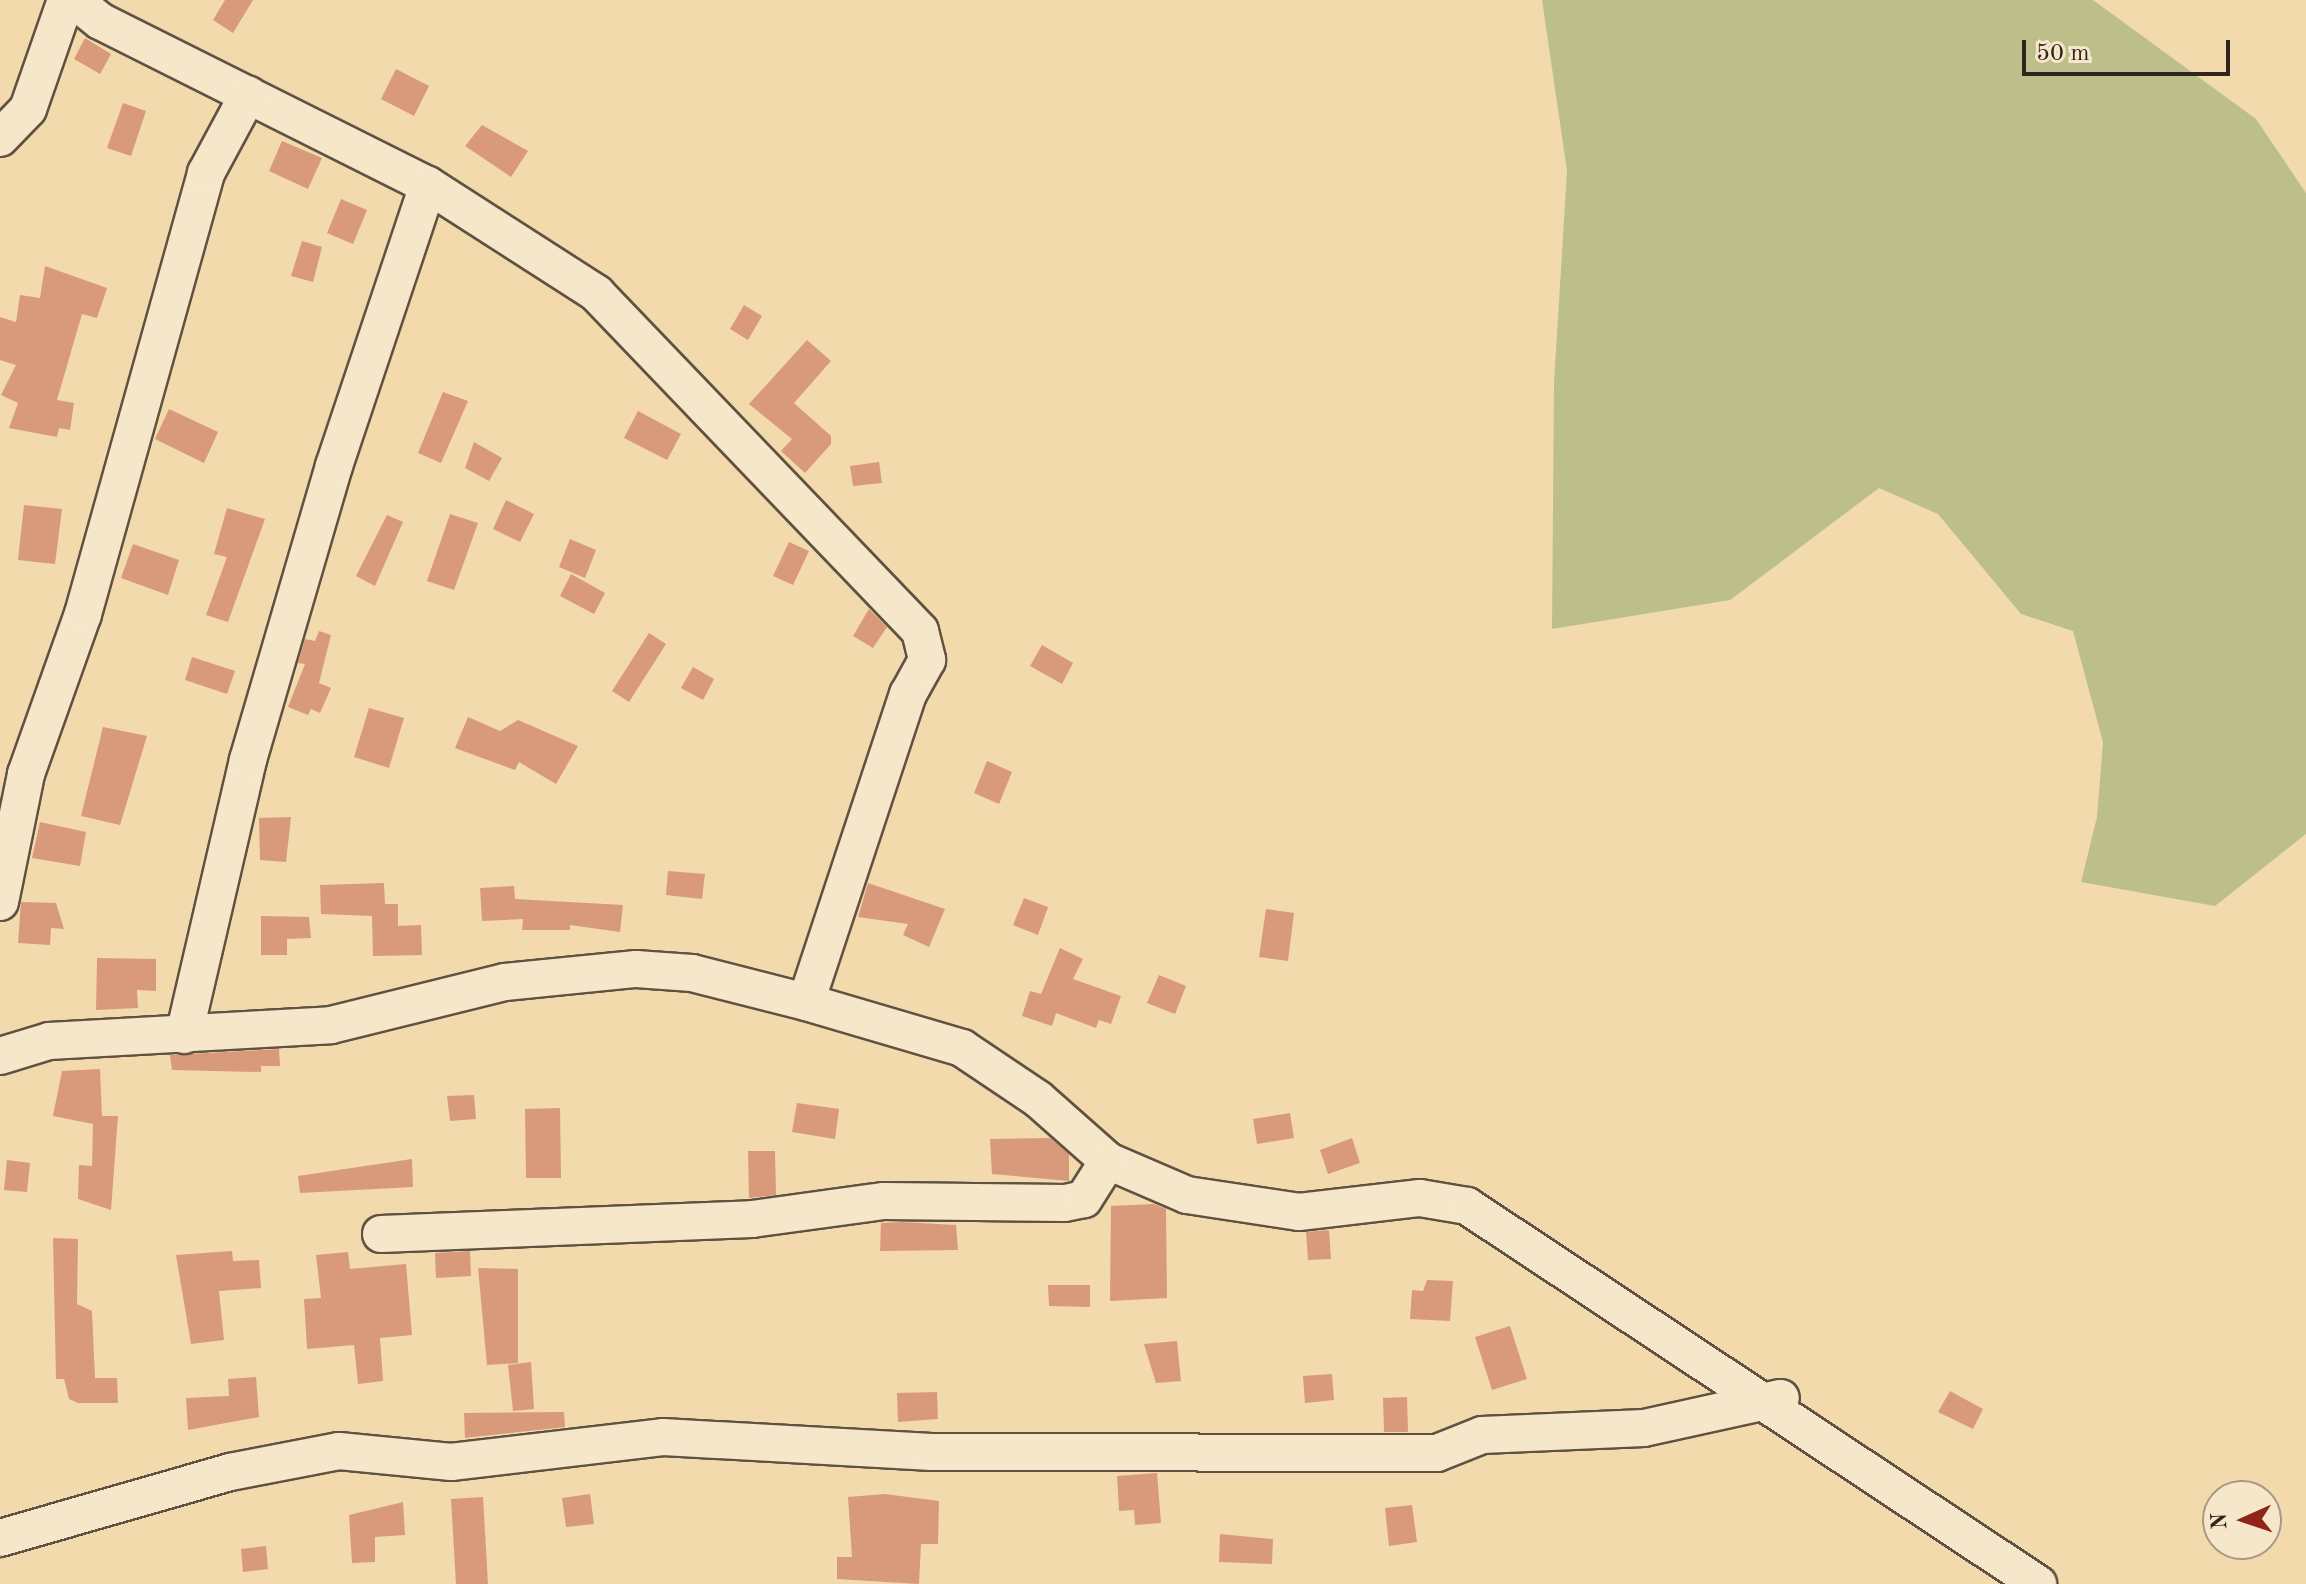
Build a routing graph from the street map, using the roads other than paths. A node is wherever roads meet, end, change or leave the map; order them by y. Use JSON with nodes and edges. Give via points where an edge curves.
{"nodes":[{"id":1,"x":66,"y":0,"type":"edge"},
{"id":2,"x":74,"y":0,"type":"edge"},
{"id":3,"x":248,"y":95,"type":"junction"},
{"id":4,"x":0,"y":138,"type":"edge"},
{"id":5,"x":428,"y":185,"type":"junction"},
{"id":6,"x":0,"y":902,"type":"edge"},
{"id":7,"x":806,"y":1002,"type":"junction"},
{"id":8,"x":184,"y":1035,"type":"junction"},
{"id":9,"x":0,"y":1056,"type":"edge"},
{"id":10,"x":1108,"y":1161,"type":"junction"},
{"id":11,"x":381,"y":1234,"type":"dead end"},
{"id":12,"x":1775,"y":1399,"type":"junction"},
{"id":13,"x":0,"y":1538,"type":"edge"},
{"id":14,"x":2038,"y":1584,"type":"edge"}],
"edges":[{"from":1,"to":4,"type":"street","via":[[28,109]]},
{"from":2,"to":3,"type":"street","via":[[100,21]]},
{"from":3,"to":5,"type":"street"},
{"from":3,"to":6,"type":"street","via":[[206,173],[83,614],[26,774]]},
{"from":5,"to":7,"type":"street","via":[[596,293],[929,646]]},
{"from":5,"to":8,"type":"street","via":[[334,466],[252,745]]},
{"from":7,"to":8,"type":"street","via":[[692,973],[636,969],[505,982],[331,1025]]},
{"from":7,"to":10,"type":"street","via":[[962,1048],[1038,1099]]},
{"from":8,"to":9,"type":"street","via":[[49,1041]]},
{"from":10,"to":11,"type":"street","via":[[1084,1199],[1065,1203],[884,1201],[752,1219]]},
{"from":10,"to":12,"type":"street","via":[[1187,1195],[1252,1210],[1445,1198]]},
{"from":12,"to":13,"type":"street","via":[[1644,1428],[1482,1435],[1422,1453],[932,1452],[663,1437],[451,1462],[339,1451],[230,1472]]},
{"from":12,"to":14,"type":"street"}]}
